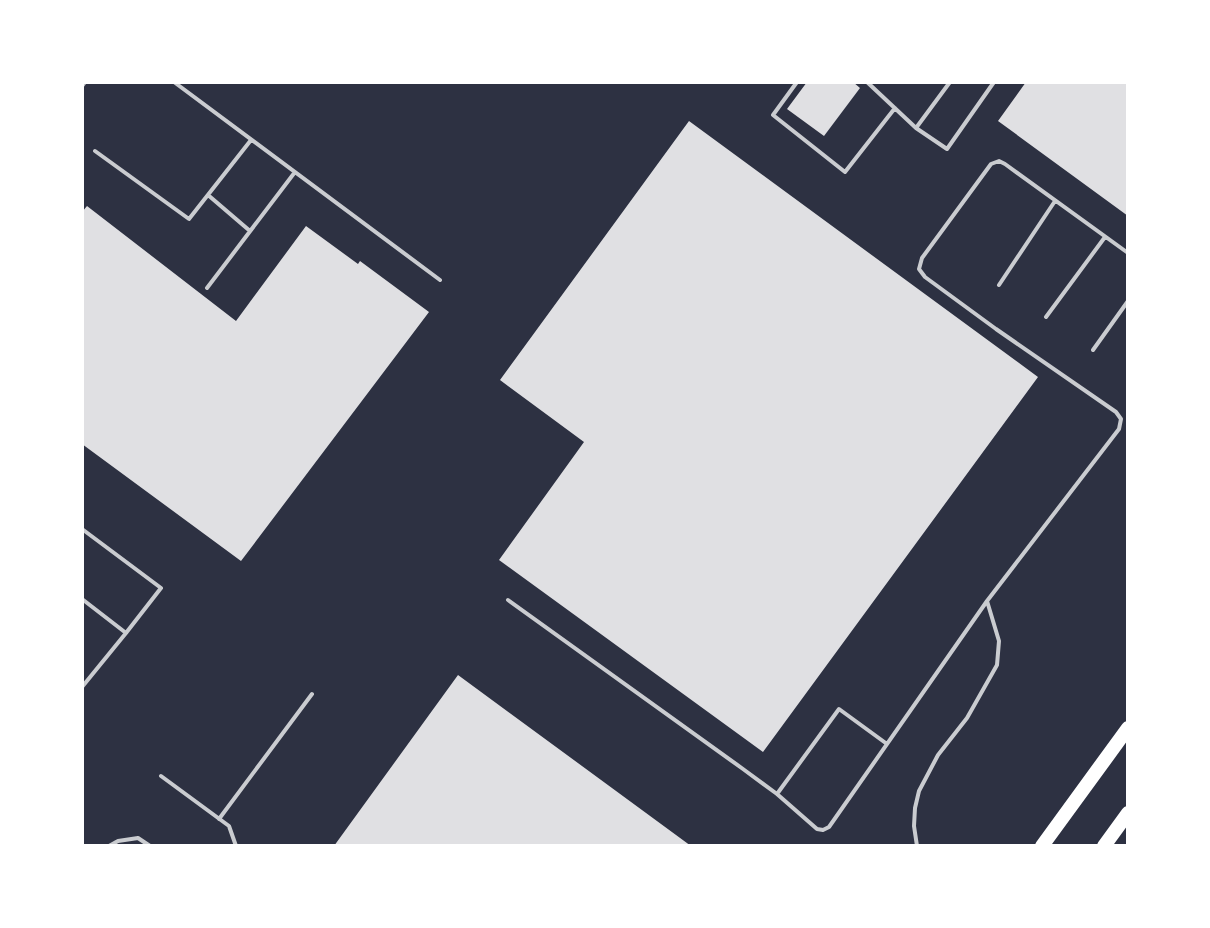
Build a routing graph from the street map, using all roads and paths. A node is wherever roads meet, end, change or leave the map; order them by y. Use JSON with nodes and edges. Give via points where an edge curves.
{"nodes":[{"id":1,"x":86,"y":82,"type":"edge"},
{"id":2,"x":174,"y":82,"type":"edge"},
{"id":3,"x":798,"y":82,"type":"edge"},
{"id":4,"x":867,"y":82,"type":"edge"},
{"id":5,"x":950,"y":82,"type":"edge"},
{"id":6,"x":994,"y":82,"type":"edge"},
{"id":7,"x":82,"y":86,"type":"edge"},
{"id":8,"x":895,"y":108,"type":"junction"},
{"id":9,"x":916,"y":128,"type":"junction"},
{"id":10,"x":251,"y":140,"type":"junction"},
{"id":11,"x":95,"y":151,"type":"dead end"},
{"id":12,"x":295,"y":172,"type":"junction"},
{"id":13,"x":208,"y":195,"type":"junction"},
{"id":14,"x":1055,"y":201,"type":"junction"},
{"id":15,"x":250,"y":231,"type":"junction"},
{"id":16,"x":1105,"y":237,"type":"junction"},
{"id":17,"x":1128,"y":253,"type":"edge"},
{"id":18,"x":440,"y":280,"type":"dead end"},
{"id":19,"x":999,"y":285,"type":"dead end"},
{"id":20,"x":206,"y":288,"type":"dead end"},
{"id":21,"x":1128,"y":302,"type":"edge"},
{"id":22,"x":1046,"y":317,"type":"dead end"},
{"id":23,"x":1093,"y":350,"type":"dead end"},
{"id":24,"x":82,"y":529,"type":"edge"},
{"id":25,"x":82,"y":599,"type":"edge"},
{"id":26,"x":508,"y":600,"type":"dead end"},
{"id":27,"x":987,"y":601,"type":"junction"},
{"id":28,"x":126,"y":633,"type":"junction"},
{"id":29,"x":82,"y":687,"type":"edge"},
{"id":30,"x":312,"y":694,"type":"dead end"},
{"id":31,"x":1128,"y":728,"type":"edge"},
{"id":32,"x":887,"y":744,"type":"junction"},
{"id":33,"x":161,"y":776,"type":"dead end"},
{"id":34,"x":776,"y":794,"type":"junction"},
{"id":35,"x":1128,"y":813,"type":"edge"},
{"id":36,"x":219,"y":819,"type":"junction"},
{"id":37,"x":109,"y":846,"type":"edge"},
{"id":38,"x":150,"y":846,"type":"edge"},
{"id":39,"x":236,"y":846,"type":"edge"},
{"id":40,"x":917,"y":846,"type":"edge"},
{"id":41,"x":1042,"y":846,"type":"edge"},
{"id":42,"x":1104,"y":846,"type":"edge"}],
"edges":[{"from":1,"to":7,"type":"lane"},
{"from":2,"to":10,"type":"lane"},
{"from":3,"to":8,"type":"lane","via":[[773,115],[845,172]]},
{"from":4,"to":8,"type":"lane"},
{"from":5,"to":9,"type":"lane"},
{"from":6,"to":9,"type":"lane","via":[[946,149]]},
{"from":8,"to":9,"type":"lane"},
{"from":10,"to":12,"type":"lane"},
{"from":10,"to":13,"type":"lane"},
{"from":11,"to":13,"type":"lane","via":[[189,219]]},
{"from":12,"to":15,"type":"lane"},
{"from":12,"to":18,"type":"lane"},
{"from":13,"to":15,"type":"lane"},
{"from":14,"to":16,"type":"lane"},
{"from":14,"to":19,"type":"lane"},
{"from":14,"to":27,"type":"lane","via":[[1006,164],[999,161],[991,164],[922,258],[918,269],[996,329],[1116,412],[1121,419],[1119,429]]},
{"from":15,"to":20,"type":"lane"},
{"from":16,"to":17,"type":"lane"},
{"from":16,"to":22,"type":"lane"},
{"from":21,"to":23,"type":"lane"},
{"from":24,"to":28,"type":"lane","via":[[161,588]]},
{"from":25,"to":28,"type":"lane"},
{"from":26,"to":34,"type":"lane"},
{"from":27,"to":32,"type":"lane"},
{"from":27,"to":40,"type":"lane","via":[[999,641],[997,665],[967,718],[938,755],[919,791],[914,808]]},
{"from":28,"to":29,"type":"lane"},
{"from":30,"to":36,"type":"lane"},
{"from":31,"to":41,"type":"highway"},
{"from":32,"to":34,"type":"lane","via":[[839,709]]},
{"from":32,"to":34,"type":"lane","via":[[829,827],[823,830],[817,829]]},
{"from":33,"to":36,"type":"lane"},
{"from":35,"to":42,"type":"highway"},
{"from":36,"to":39,"type":"lane","via":[[229,826]]},
{"from":37,"to":38,"type":"lane","via":[[138,838]]}]}
